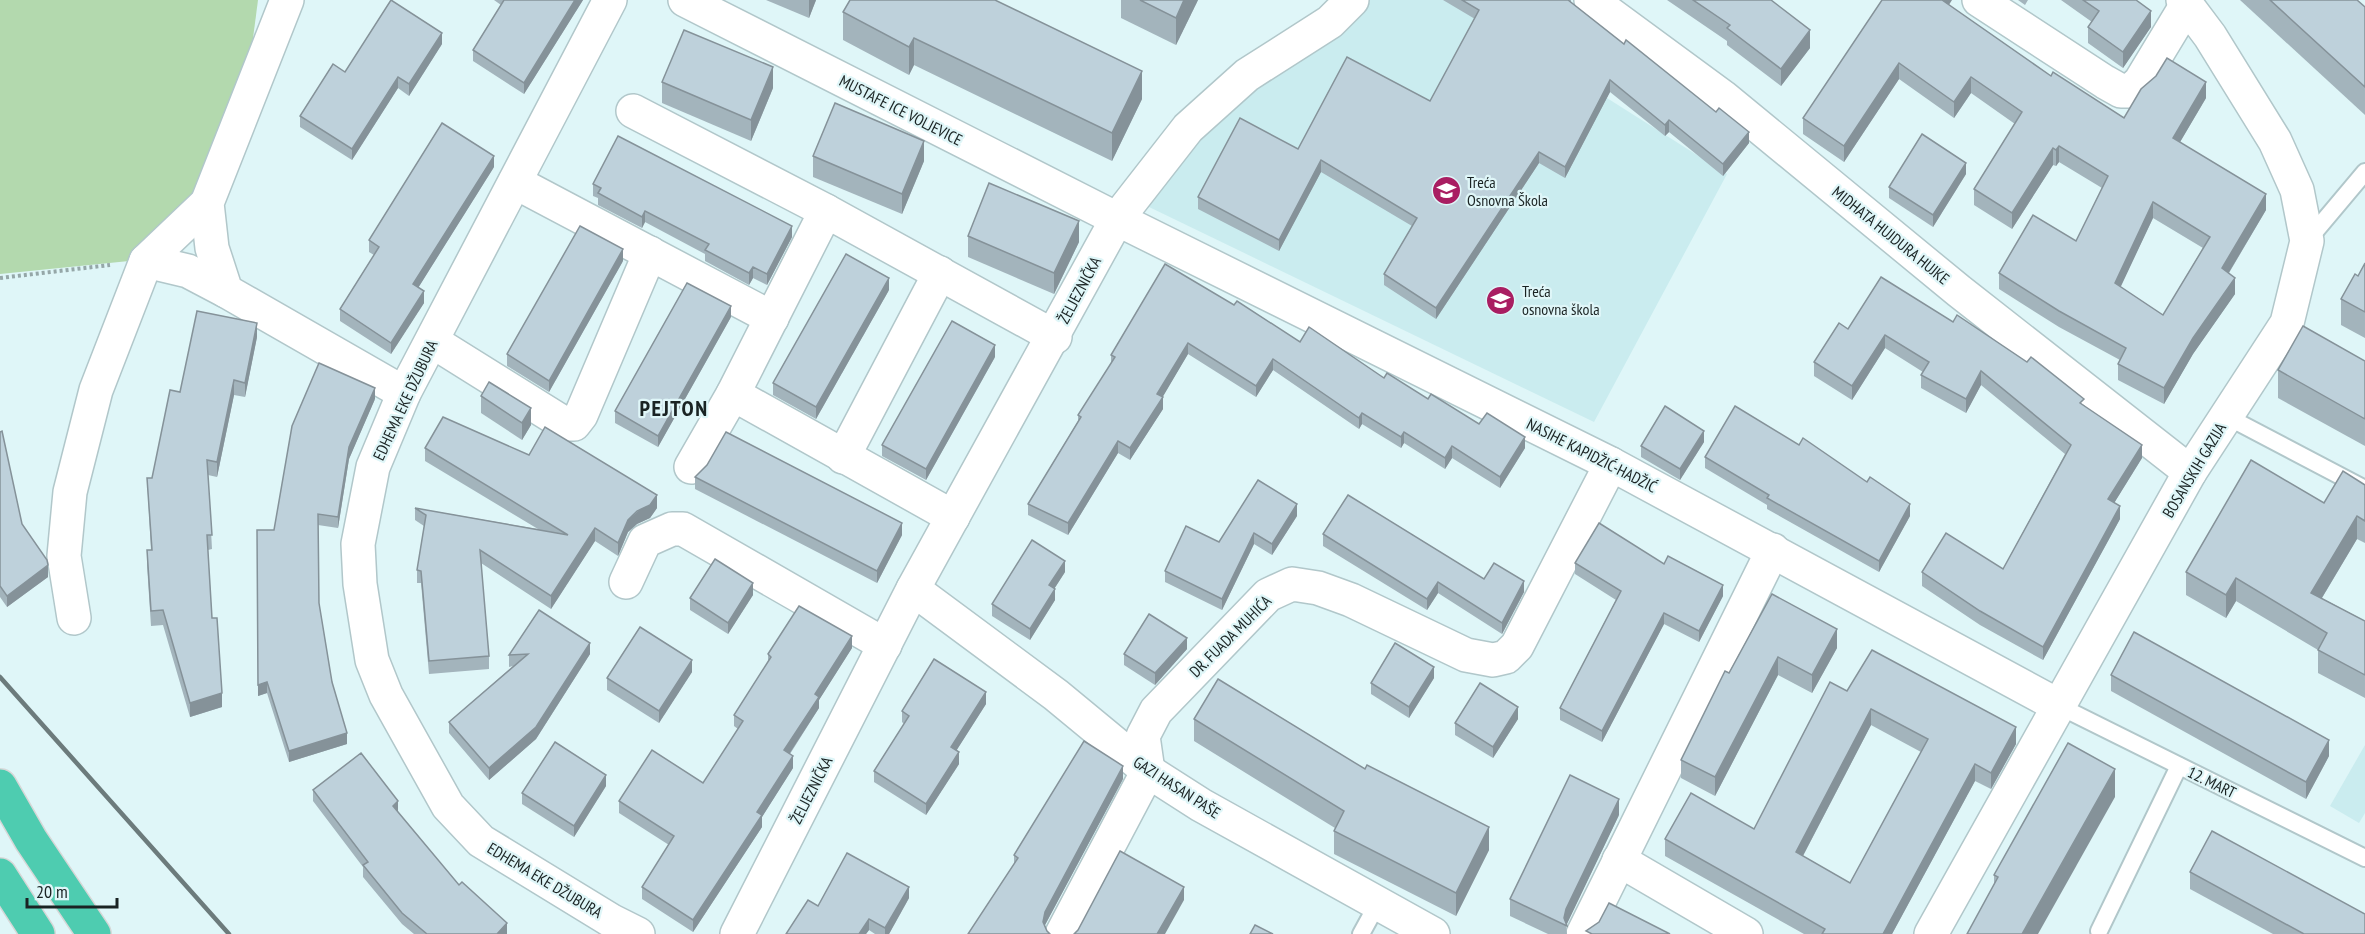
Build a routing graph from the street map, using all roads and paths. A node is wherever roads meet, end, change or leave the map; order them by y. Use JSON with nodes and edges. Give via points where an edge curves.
{"nodes":[{"id":1,"x":287,"y":0,"type":"edge"},
{"id":2,"x":610,"y":0,"type":"edge"},
{"id":3,"x":685,"y":0,"type":"edge"},
{"id":4,"x":1352,"y":0,"type":"edge"},
{"id":5,"x":1591,"y":0,"type":"edge"},
{"id":6,"x":1979,"y":0,"type":"edge"},
{"id":7,"x":2184,"y":3,"type":"edge"},
{"id":8,"x":633,"y":111,"type":"dead end"},
{"id":9,"x":2365,"y":172,"type":"edge"},
{"id":10,"x":515,"y":182,"type":"junction"},
{"id":11,"x":207,"y":203,"type":"junction"},
{"id":12,"x":826,"y":211,"type":"junction"},
{"id":13,"x":1117,"y":219,"type":"junction"},
{"id":14,"x":2307,"y":241,"type":"junction"},
{"id":15,"x":650,"y":253,"type":"junction"},
{"id":16,"x":146,"y":261,"type":"junction"},
{"id":17,"x":940,"y":273,"type":"junction"},
{"id":18,"x":0,"y":278,"type":"edge"},
{"id":19,"x":226,"y":291,"type":"junction"},
{"id":20,"x":772,"y":318,"type":"junction"},
{"id":21,"x":1055,"y":336,"type":"junction"},
{"id":22,"x":432,"y":341,"type":"junction"},
{"id":23,"x":404,"y":393,"type":"junction"},
{"id":24,"x":734,"y":394,"type":"junction"},
{"id":25,"x":2226,"y":416,"type":"junction"},
{"id":26,"x":843,"y":457,"type":"junction"},
{"id":27,"x":1611,"y":464,"type":"junction"},
{"id":28,"x":692,"y":467,"type":"dead end"},
{"id":29,"x":2190,"y":472,"type":"junction"},
{"id":30,"x":2365,"y":489,"type":"edge"},
{"id":31,"x":953,"y":517,"type":"junction"},
{"id":32,"x":1773,"y":550,"type":"junction"},
{"id":33,"x":626,"y":582,"type":"dead end"},
{"id":34,"x":913,"y":588,"type":"junction"},
{"id":35,"x":74,"y":618,"type":"dead end"},
{"id":36,"x":885,"y":645,"type":"junction"},
{"id":37,"x":2060,"y":706,"type":"junction"},
{"id":38,"x":2179,"y":766,"type":"junction"},
{"id":39,"x":1148,"y":771,"type":"junction"},
{"id":40,"x":0,"y":786,"type":"edge"},
{"id":41,"x":2365,"y":858,"type":"edge"},
{"id":42,"x":1619,"y":860,"type":"junction"},
{"id":43,"x":0,"y":875,"type":"edge"},
{"id":44,"x":1378,"y":903,"type":"junction"},
{"id":45,"x":2099,"y":931,"type":"dead end"},
{"id":46,"x":38,"y":934,"type":"edge"},
{"id":47,"x":94,"y":934,"type":"edge"},
{"id":48,"x":638,"y":934,"type":"edge"},
{"id":49,"x":736,"y":934,"type":"edge"},
{"id":50,"x":1062,"y":934,"type":"edge"},
{"id":51,"x":1361,"y":934,"type":"edge"},
{"id":52,"x":1433,"y":934,"type":"edge"},
{"id":53,"x":1583,"y":934,"type":"edge"},
{"id":54,"x":1746,"y":934,"type":"edge"},
{"id":55,"x":1931,"y":934,"type":"edge"}],
"edges":[{"from":1,"to":11,"type":"street"},
{"from":2,"to":10,"type":"street","name":"EDHEMA EKE DŽUBURA"},
{"from":3,"to":13,"type":"street","name":"MUSTAFE ICE VOLJEVICE"},
{"from":4,"to":13,"type":"street","name":"ŽELJEZNIČKA","via":[[1330,22],[1247,75],[1188,128]]},
{"from":5,"to":29,"type":"street","name":"MIDHATA HUJDURA HUJKE","via":[[1723,98],[1959,291]]},
{"from":6,"to":7,"type":"street","via":[[2121,91],[2130,91],[2140,82]]},
{"from":7,"to":14,"type":"street","name":"BOSANSKIH GAZIJA","via":[[2210,36],[2275,141],[2297,190]]},
{"from":8,"to":12,"type":"street"},
{"from":9,"to":14,"type":"lane"},
{"from":10,"to":15,"type":"street"},
{"from":10,"to":22,"type":"street","name":"EDHEMA EKE DŽUBURA"},
{"from":11,"to":16,"type":"street"},
{"from":11,"to":19,"type":"street","via":[[212,248]]},
{"from":12,"to":17,"type":"street"},
{"from":12,"to":20,"type":"street"},
{"from":13,"to":21,"type":"street","name":"ŽELJEZNIČKA"},
{"from":13,"to":27,"type":"street","name":"NASIHE KAPIDŽIĆ-HADŽIĆ"},
{"from":14,"to":25,"type":"street","name":"BOSANSKIH GAZIJA","via":[[2297,328]]},
{"from":15,"to":20,"type":"street"},
{"from":15,"to":22,"type":"street","via":[[574,424],[565,423]]},
{"from":16,"to":18,"type":"path"},
{"from":16,"to":19,"type":"street","via":[[189,271]]},
{"from":16,"to":35,"type":"street","via":[[96,390],[70,492],[64,556]]},
{"from":17,"to":21,"type":"street"},
{"from":17,"to":26,"type":"street"},
{"from":19,"to":23,"type":"street"},
{"from":20,"to":24,"type":"street"},
{"from":21,"to":31,"type":"street","name":"ŽELJEZNIČKA"},
{"from":22,"to":23,"type":"street","name":"EDHEMA EKE DŽUBURA"},
{"from":23,"to":48,"type":"street","name":"EDHEMA EKE DŽUBURA","via":[[373,467],[358,544],[372,660],[386,695],[448,806],[481,841]]},
{"from":24,"to":26,"type":"street"},
{"from":24,"to":28,"type":"street"},
{"from":25,"to":29,"type":"street","name":"BOSANSKIH GAZIJA"},
{"from":25,"to":30,"type":"lane"},
{"from":26,"to":31,"type":"street"},
{"from":27,"to":32,"type":"street","name":"NASIHE KAPIDŽIĆ-HADŽIĆ"},
{"from":27,"to":39,"type":"street","name":"DR. FUADA MUHIĆA","via":[[1517,646],[1506,657],[1493,660],[1466,655],[1351,600],[1292,584],[1268,595],[1156,711],[1143,736]]},
{"from":29,"to":37,"type":"street","name":"BOSANSKIH GAZIJA"},
{"from":31,"to":34,"type":"street","name":"ŽELJEZNIČKA"},
{"from":32,"to":37,"type":"street","name":"NASIHE KAPIDŽIĆ-HADŽIĆ"},
{"from":32,"to":42,"type":"street"},
{"from":33,"to":36,"type":"street","via":[[645,541],[672,529],[683,529]]},
{"from":34,"to":36,"type":"street","name":"ŽELJEZNIČKA"},
{"from":34,"to":39,"type":"street","name":"GAZI HASAN PAŠE","via":[[1056,695]]},
{"from":36,"to":49,"type":"street","name":"ŽELJEZNIČKA"},
{"from":37,"to":38,"type":"lane","name":"12. MART"},
{"from":37,"to":55,"type":"street","name":"BOSANSKIH GAZIJA"},
{"from":38,"to":41,"type":"lane","name":"12. MART"},
{"from":38,"to":45,"type":"lane"},
{"from":39,"to":44,"type":"street","name":"GAZI HASAN PAŠE","via":[[1201,805]]},
{"from":39,"to":50,"type":"street"},
{"from":40,"to":47,"type":"highway"},
{"from":42,"to":53,"type":"street"},
{"from":42,"to":54,"type":"street"},
{"from":43,"to":46,"type":"highway"},
{"from":44,"to":51,"type":"lane"},
{"from":44,"to":52,"type":"street","name":"GAZI HASAN PAŠE"}]}
